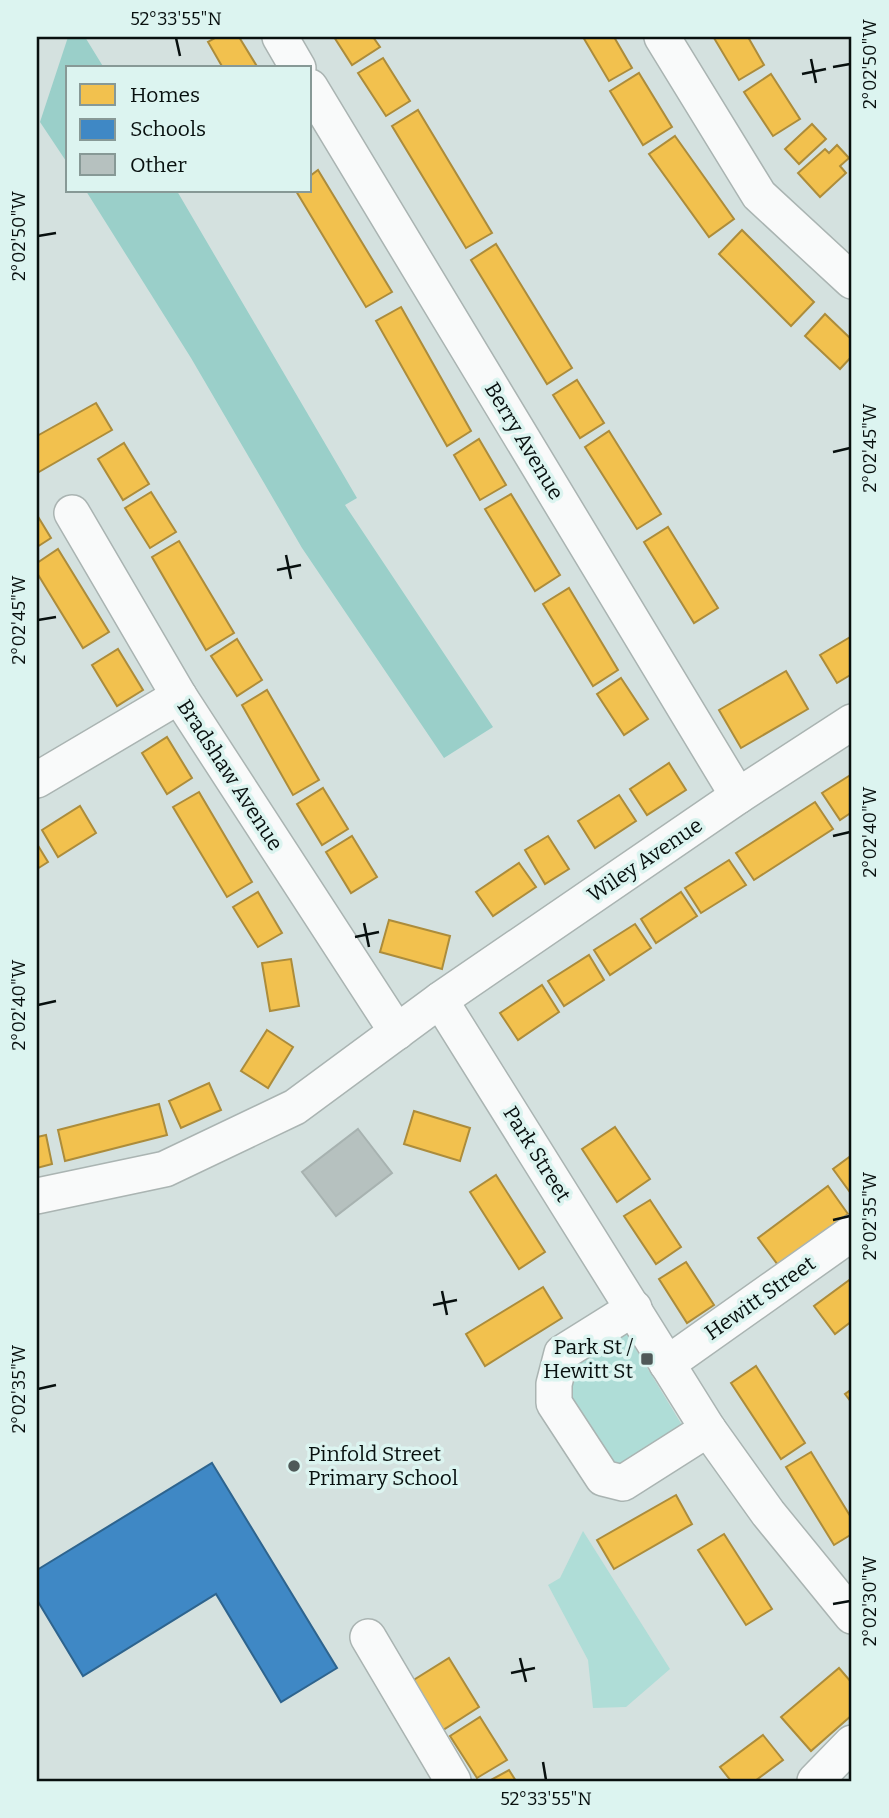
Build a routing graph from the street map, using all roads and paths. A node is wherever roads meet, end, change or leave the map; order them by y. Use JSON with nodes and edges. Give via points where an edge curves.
{"nodes":[{"id":1,"x":280,"y":37,"type":"edge"},
{"id":2,"x":662,"y":37,"type":"edge"},
{"id":3,"x":297,"y":66,"type":"edge"},
{"id":4,"x":312,"y":90,"type":"edge"},
{"id":5,"x":852,"y":281,"type":"edge"},
{"id":6,"x":72,"y":513,"type":"dead end"},
{"id":7,"x":179,"y":696,"type":"junction"},
{"id":8,"x":852,"y":722,"type":"edge"},
{"id":9,"x":37,"y":780,"type":"edge"},
{"id":10,"x":738,"y":796,"type":"junction"},
{"id":11,"x":440,"y":1000,"type":"junction"},
{"id":12,"x":397,"y":1032,"type":"junction"},
{"id":13,"x":37,"y":1196,"type":"edge"},
{"id":14,"x":852,"y":1233,"type":"edge"},
{"id":15,"x":634,"y":1308,"type":"junction"},
{"id":16,"x":667,"y":1364,"type":"junction"},
{"id":17,"x":708,"y":1429,"type":"junction"},
{"id":18,"x":852,"y":1616,"type":"edge"},
{"id":19,"x":368,"y":1637,"type":"dead end"},
{"id":20,"x":852,"y":1743,"type":"edge"},
{"id":21,"x":453,"y":1781,"type":"edge"},
{"id":22,"x":815,"y":1781,"type":"edge"}],
"edges":[{"from":1,"to":3,"type":"street"},
{"from":2,"to":5,"type":"street","via":[[759,195]]},
{"from":4,"to":10,"type":"street","name":"Berry Avenue"},
{"from":6,"to":7,"type":"street","name":"Bradshaw Avenue"},
{"from":7,"to":9,"type":"street"},
{"from":7,"to":12,"type":"street","name":"Bradshaw Avenue"},
{"from":8,"to":10,"type":"street","name":"Wiley Avenue"},
{"from":10,"to":11,"type":"street","name":"Wiley Avenue"},
{"from":11,"to":12,"type":"street","name":"Wiley Avenue"},
{"from":11,"to":15,"type":"street","name":"Park Street"},
{"from":12,"to":13,"type":"street","name":"Wiley Avenue","via":[[295,1107],[165,1169]]},
{"from":14,"to":16,"type":"street","name":"Hewitt Street"},
{"from":15,"to":16,"type":"street","name":"Park Street"},
{"from":15,"to":17,"type":"street","via":[[562,1353],[554,1403],[603,1478],[623,1483]]},
{"from":16,"to":17,"type":"street","name":"Park Street"},
{"from":17,"to":18,"type":"street","name":"Park Street","via":[[792,1544]]},
{"from":19,"to":21,"type":"street"},
{"from":20,"to":22,"type":"street"}]}
